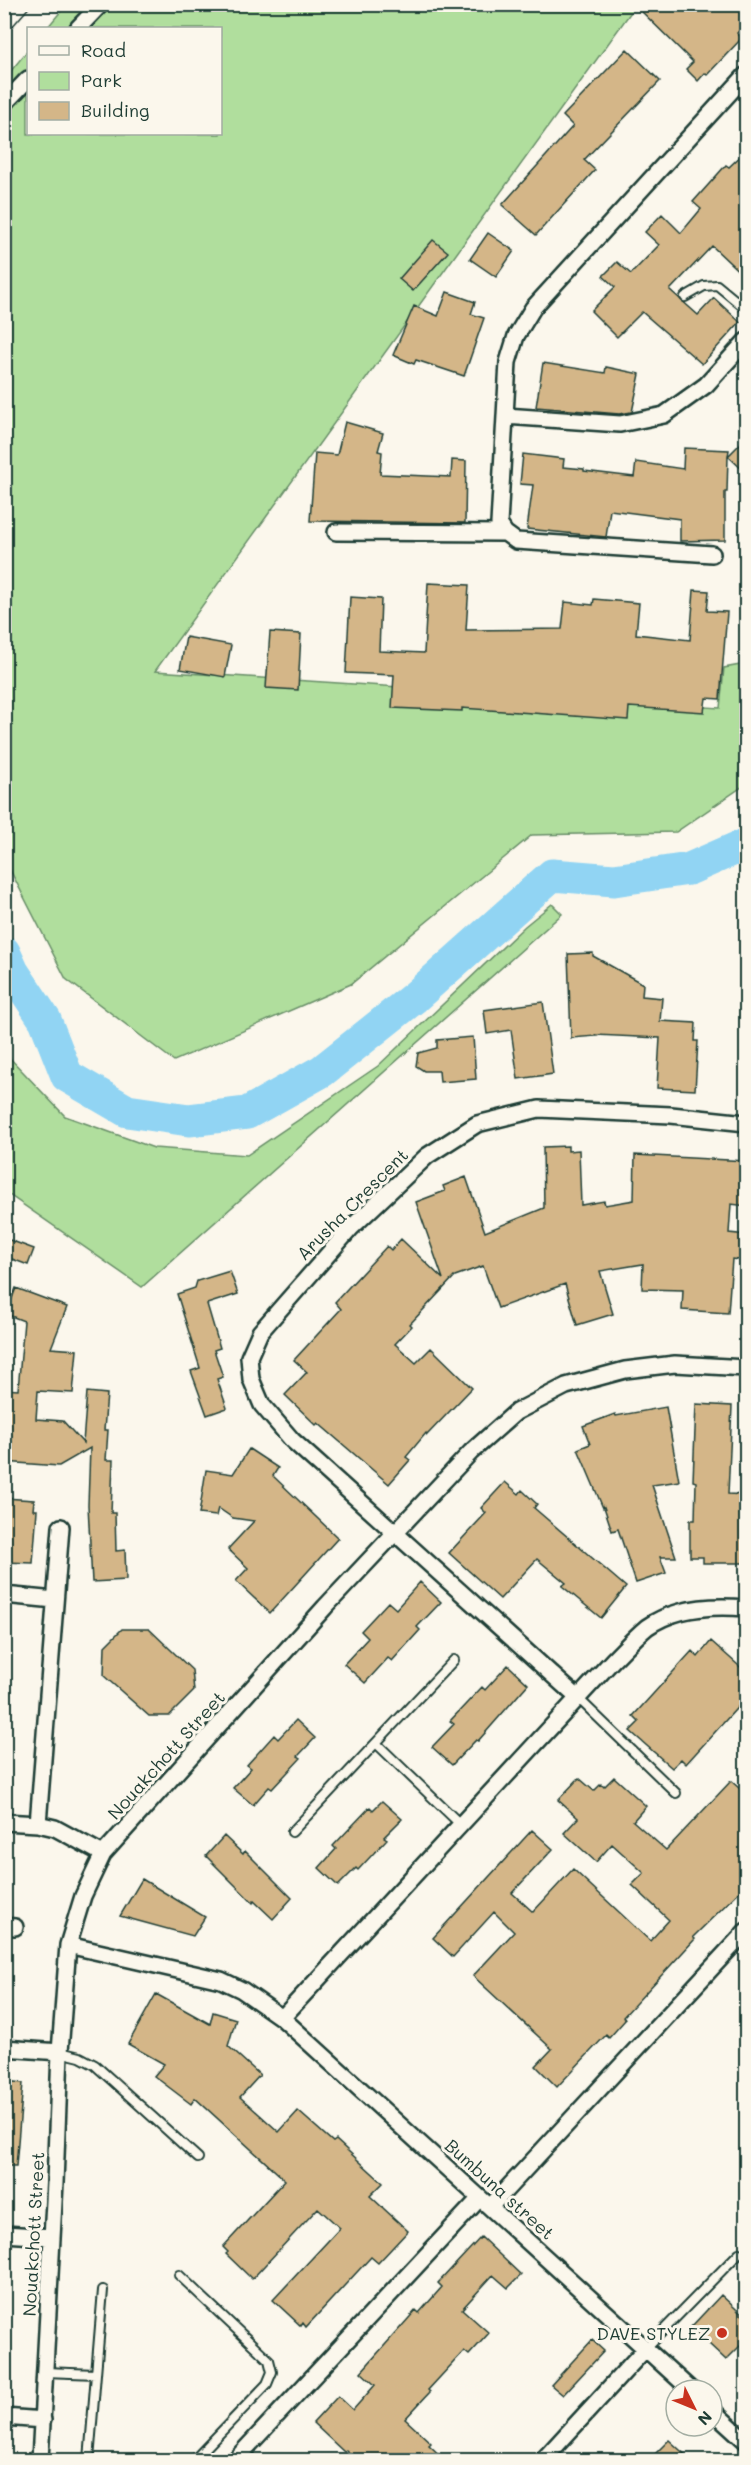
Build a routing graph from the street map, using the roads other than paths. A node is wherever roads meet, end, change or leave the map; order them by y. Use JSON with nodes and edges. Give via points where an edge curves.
{"nodes":[{"id":1,"x":101,"y":4,"type":"edge"},
{"id":2,"x":79,"y":27,"type":"edge"},
{"id":3,"x":747,"y":75,"type":"edge"},
{"id":4,"x":27,"y":80,"type":"edge"},
{"id":5,"x":4,"y":104,"type":"edge"},
{"id":6,"x":685,"y":297,"type":"dead end"},
{"id":7,"x":747,"y":309,"type":"edge"},
{"id":8,"x":747,"y":341,"type":"edge"},
{"id":9,"x":505,"y":416,"type":"junction"},
{"id":10,"x":336,"y":532,"type":"dead end"},
{"id":11,"x":505,"y":533,"type":"junction"},
{"id":12,"x":712,"y":554,"type":"dead end"},
{"id":13,"x":747,"y":1123,"type":"edge"},
{"id":14,"x":747,"y":1368,"type":"edge"},
{"id":15,"x":61,"y":1527,"type":"dead end"},
{"id":16,"x":395,"y":1532,"type":"junction"},
{"id":17,"x":4,"y":1595,"type":"edge"},
{"id":18,"x":55,"y":1600,"type":"junction"},
{"id":19,"x":747,"y":1608,"type":"edge"},
{"id":20,"x":454,"y":1660,"type":"dead end"},
{"id":21,"x":578,"y":1698,"type":"junction"},
{"id":22,"x":377,"y":1744,"type":"junction"},
{"id":23,"x":676,"y":1793,"type":"dead end"},
{"id":24,"x":4,"y":1822,"type":"edge"},
{"id":25,"x":38,"y":1824,"type":"junction"},
{"id":26,"x":461,"y":1825,"type":"junction"},
{"id":27,"x":292,"y":1833,"type":"dead end"},
{"id":28,"x":104,"y":1854,"type":"junction"},
{"id":29,"x":747,"y":1931,"type":"edge"},
{"id":30,"x":68,"y":1945,"type":"junction"},
{"id":31,"x":282,"y":2018,"type":"junction"},
{"id":32,"x":4,"y":2049,"type":"edge"},
{"id":33,"x":60,"y":2052,"type":"junction"},
{"id":34,"x":198,"y":2158,"type":"dead end"},
{"id":35,"x":485,"y":2202,"type":"junction"},
{"id":36,"x":4,"y":2234,"type":"edge"},
{"id":37,"x":52,"y":2237,"type":"junction"},
{"id":38,"x":739,"y":2253,"type":"dead end"},
{"id":39,"x":179,"y":2275,"type":"dead end"},
{"id":40,"x":103,"y":2290,"type":"dead end"},
{"id":41,"x":646,"y":2348,"type":"junction"},
{"id":42,"x":45,"y":2372,"type":"junction"},
{"id":43,"x":96,"y":2373,"type":"junction"},
{"id":44,"x":678,"y":2378,"type":"edge"},
{"id":45,"x":4,"y":2417,"type":"edge"},
{"id":46,"x":43,"y":2420,"type":"junction"},
{"id":47,"x":724,"y":2421,"type":"edge"},
{"id":48,"x":747,"y":2441,"type":"edge"},
{"id":49,"x":40,"y":2460,"type":"edge"},
{"id":50,"x":89,"y":2460,"type":"edge"},
{"id":51,"x":194,"y":2460,"type":"edge"},
{"id":52,"x":235,"y":2460,"type":"edge"},
{"id":53,"x":543,"y":2460,"type":"edge"}],
"edges":[{"from":1,"to":2,"type":"street"},
{"from":3,"to":9,"type":"street","via":[[533,308],[516,336],[508,362]]},
{"from":4,"to":5,"type":"street"},
{"from":6,"to":7,"type":"lane","via":[[704,286],[717,285]]},
{"from":8,"to":9,"type":"street","via":[[706,385],[664,415],[620,424]]},
{"from":9,"to":11,"type":"street","via":[[499,524]]},
{"from":10,"to":11,"type":"street"},
{"from":11,"to":12,"type":"street","via":[[516,541]]},
{"from":13,"to":16,"type":"street","name":"Arusha Crescent","via":[[539,1109],[477,1124],[427,1156],[351,1228],[260,1332],[249,1357],[251,1379],[262,1405],[292,1440]]},
{"from":14,"to":16,"type":"street","name":"Nouakchott Street","via":[[675,1364],[625,1370],[566,1386],[516,1412],[471,1452]]},
{"from":15,"to":18,"type":"street"},
{"from":16,"to":21,"type":"street","name":"Arusha Crescent"},
{"from":16,"to":28,"type":"street","name":"Nouakchott Street"},
{"from":17,"to":18,"type":"street"},
{"from":18,"to":25,"type":"street"},
{"from":19,"to":21,"type":"street","via":[[688,1610],[647,1627]]},
{"from":20,"to":22,"type":"lane"},
{"from":21,"to":23,"type":"lane"},
{"from":21,"to":26,"type":"street"},
{"from":22,"to":26,"type":"lane"},
{"from":22,"to":27,"type":"lane"},
{"from":24,"to":25,"type":"street"},
{"from":25,"to":28,"type":"street","via":[[55,1828]]},
{"from":26,"to":31,"type":"street"},
{"from":28,"to":30,"type":"street","name":"Nouakchott Street","via":[[83,1896]]},
{"from":29,"to":35,"type":"street"},
{"from":30,"to":31,"type":"street","name":"Bumbuna street","via":[[221,1980]]},
{"from":30,"to":33,"type":"street","name":"Nouakchott Street"},
{"from":31,"to":35,"type":"street","name":"Bumbuna street"},
{"from":32,"to":33,"type":"street"},
{"from":33,"to":34,"type":"lane","via":[[80,2056],[102,2071]]},
{"from":33,"to":37,"type":"street","name":"Nouakchott Street"},
{"from":35,"to":41,"type":"street","name":"Bumbuna street"},
{"from":35,"to":52,"type":"street"},
{"from":36,"to":37,"type":"street"},
{"from":37,"to":42,"type":"street","name":"Nouakchott Street"},
{"from":38,"to":41,"type":"lane"},
{"from":39,"to":51,"type":"lane","via":[[269,2360],[272,2372],[267,2384]]},
{"from":40,"to":43,"type":"lane"},
{"from":41,"to":44,"type":"street","name":"Bumbuna street"},
{"from":41,"to":53,"type":"street"},
{"from":42,"to":43,"type":"lane"},
{"from":42,"to":46,"type":"street","name":"Nouakchott Street"},
{"from":43,"to":50,"type":"lane"},
{"from":45,"to":46,"type":"street"},
{"from":46,"to":49,"type":"street","name":"Nouakchott Street"},
{"from":47,"to":48,"type":"street"}]}
